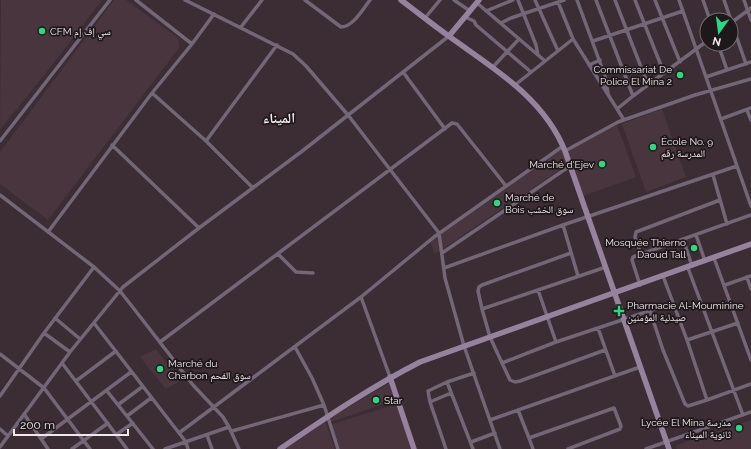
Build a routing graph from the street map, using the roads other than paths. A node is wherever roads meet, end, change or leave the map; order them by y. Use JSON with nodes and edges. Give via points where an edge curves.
{"nodes":[{"id":1,"x":110,"y":0,"type":"edge"},
{"id":2,"x":136,"y":0,"type":"edge"},
{"id":3,"x":185,"y":0,"type":"edge"},
{"id":4,"x":262,"y":0,"type":"edge"},
{"id":5,"x":305,"y":0,"type":"edge"},
{"id":6,"x":370,"y":0,"type":"edge"},
{"id":7,"x":401,"y":0,"type":"edge"},
{"id":8,"x":440,"y":0,"type":"edge"},
{"id":9,"x":454,"y":0,"type":"edge"},
{"id":10,"x":514,"y":0,"type":"edge"},
{"id":11,"x":518,"y":0,"type":"edge"},
{"id":12,"x":535,"y":0,"type":"edge"},
{"id":13,"x":564,"y":0,"type":"edge"},
{"id":14,"x":577,"y":0,"type":"edge"},
{"id":15,"x":596,"y":0,"type":"edge"},
{"id":16,"x":615,"y":0,"type":"edge"},
{"id":17,"x":635,"y":0,"type":"edge"},
{"id":18,"x":655,"y":0,"type":"edge"},
{"id":19,"x":680,"y":0,"type":"edge"},
{"id":20,"x":703,"y":0,"type":"edge"},
{"id":21,"x":724,"y":0,"type":"edge"},
{"id":22,"x":744,"y":0,"type":"edge"},
{"id":23,"x":478,"y":1,"type":"edge"},
{"id":24,"x":408,"y":2,"type":"edge"},
{"id":25,"x":558,"y":2,"type":"junction"},
{"id":26,"x":539,"y":9,"type":"junction"},
{"id":27,"x":749,"y":9,"type":"edge"},
{"id":28,"x":683,"y":10,"type":"junction"},
{"id":29,"x":470,"y":11,"type":"junction"},
{"id":30,"x":486,"y":11,"type":"junction"},
{"id":31,"x":707,"y":12,"type":"edge"},
{"id":32,"x":728,"y":12,"type":"edge"},
{"id":33,"x":214,"y":14,"type":"junction"},
{"id":34,"x":523,"y":15,"type":"junction"},
{"id":35,"x":739,"y":16,"type":"edge"},
{"id":36,"x":465,"y":17,"type":"junction"},
{"id":37,"x":425,"y":18,"type":"junction"},
{"id":38,"x":662,"y":18,"type":"junction"},
{"id":39,"x":751,"y":20,"type":"edge"},
{"id":40,"x":501,"y":23,"type":"junction"},
{"id":41,"x":644,"y":24,"type":"junction"},
{"id":42,"x":241,"y":28,"type":"junction"},
{"id":43,"x":627,"y":30,"type":"junction"},
{"id":44,"x":449,"y":36,"type":"junction"},
{"id":45,"x":610,"y":36,"type":"junction"},
{"id":46,"x":519,"y":39,"type":"junction"},
{"id":47,"x":573,"y":39,"type":"junction"},
{"id":48,"x":593,"y":41,"type":"junction"},
{"id":49,"x":192,"y":44,"type":"junction"},
{"id":50,"x":739,"y":44,"type":"edge"},
{"id":51,"x":277,"y":45,"type":"junction"},
{"id":52,"x":699,"y":47,"type":"edge"},
{"id":53,"x":696,"y":49,"type":"junction"},
{"id":54,"x":558,"y":51,"type":"junction"},
{"id":55,"x":506,"y":52,"type":"junction"},
{"id":56,"x":721,"y":52,"type":"edge"},
{"id":57,"x":538,"y":55,"type":"junction"},
{"id":58,"x":600,"y":60,"type":"junction"},
{"id":59,"x":545,"y":61,"type":"junction"},
{"id":60,"x":680,"y":62,"type":"junction"},
{"id":61,"x":751,"y":62,"type":"edge"},
{"id":62,"x":746,"y":64,"type":"junction"},
{"id":63,"x":589,"y":65,"type":"junction"},
{"id":64,"x":492,"y":68,"type":"junction"},
{"id":65,"x":727,"y":70,"type":"junction"},
{"id":66,"x":403,"y":72,"type":"junction"},
{"id":67,"x":530,"y":72,"type":"junction"},
{"id":68,"x":664,"y":73,"type":"junction"},
{"id":69,"x":706,"y":77,"type":"junction"},
{"id":70,"x":751,"y":79,"type":"edge"},
{"id":71,"x":648,"y":85,"type":"junction"},
{"id":72,"x":515,"y":86,"type":"junction"},
{"id":73,"x":710,"y":90,"type":"junction"},
{"id":74,"x":152,"y":93,"type":"junction"},
{"id":75,"x":608,"y":94,"type":"junction"},
{"id":76,"x":633,"y":96,"type":"junction"},
{"id":77,"x":618,"y":109,"type":"junction"},
{"id":78,"x":749,"y":109,"type":"edge"},
{"id":79,"x":348,"y":115,"type":"junction"},
{"id":80,"x":721,"y":119,"type":"junction"},
{"id":81,"x":624,"y":120,"type":"junction"},
{"id":82,"x":751,"y":120,"type":"edge"},
{"id":83,"x":445,"y":129,"type":"junction"},
{"id":84,"x":0,"y":141,"type":"edge"},
{"id":85,"x":206,"y":142,"type":"junction"},
{"id":86,"x":112,"y":145,"type":"junction"},
{"id":87,"x":564,"y":148,"type":"junction"},
{"id":88,"x":570,"y":166,"type":"junction"},
{"id":89,"x":737,"y":166,"type":"junction"},
{"id":90,"x":391,"y":170,"type":"junction"},
{"id":91,"x":713,"y":174,"type":"junction"},
{"id":92,"x":506,"y":186,"type":"junction"},
{"id":93,"x":253,"y":188,"type":"junction"},
{"id":94,"x":0,"y":196,"type":"edge"},
{"id":95,"x":720,"y":200,"type":"junction"},
{"id":96,"x":751,"y":206,"type":"edge"},
{"id":97,"x":751,"y":215,"type":"edge"},
{"id":98,"x":588,"y":216,"type":"junction"},
{"id":99,"x":727,"y":224,"type":"junction"},
{"id":100,"x":563,"y":225,"type":"junction"},
{"id":101,"x":199,"y":228,"type":"junction"},
{"id":102,"x":48,"y":232,"type":"junction"},
{"id":103,"x":439,"y":233,"type":"junction"},
{"id":104,"x":696,"y":235,"type":"junction"},
{"id":105,"x":683,"y":239,"type":"junction"},
{"id":106,"x":751,"y":244,"type":"edge"},
{"id":107,"x":442,"y":253,"type":"junction"},
{"id":108,"x":571,"y":253,"type":"junction"},
{"id":109,"x":278,"y":254,"type":"junction"},
{"id":110,"x":641,"y":254,"type":"junction"},
{"id":111,"x":714,"y":258,"type":"junction"},
{"id":112,"x":705,"y":261,"type":"junction"},
{"id":113,"x":94,"y":267,"type":"junction"},
{"id":114,"x":606,"y":267,"type":"junction"},
{"id":115,"x":690,"y":267,"type":"junction"},
{"id":116,"x":444,"y":268,"type":"junction"},
{"id":117,"x":313,"y":273,"type":"dead end"},
{"id":118,"x":578,"y":276,"type":"junction"},
{"id":119,"x":663,"y":276,"type":"junction"},
{"id":120,"x":749,"y":277,"type":"edge"},
{"id":121,"x":640,"y":285,"type":"junction"},
{"id":122,"x":725,"y":285,"type":"junction"},
{"id":123,"x":751,"y":289,"type":"edge"},
{"id":124,"x":538,"y":290,"type":"junction"},
{"id":125,"x":120,"y":291,"type":"junction"},
{"id":126,"x":614,"y":293,"type":"junction"},
{"id":127,"x":361,"y":297,"type":"junction"},
{"id":128,"x":673,"y":304,"type":"junction"},
{"id":129,"x":482,"y":309,"type":"junction"},
{"id":130,"x":650,"y":311,"type":"junction"},
{"id":131,"x":547,"y":316,"type":"junction"},
{"id":132,"x":55,"y":318,"type":"junction"},
{"id":133,"x":624,"y":319,"type":"junction"},
{"id":134,"x":94,"y":323,"type":"junction"},
{"id":135,"x":738,"y":323,"type":"junction"},
{"id":136,"x":598,"y":328,"type":"junction"},
{"id":137,"x":712,"y":331,"type":"junction"},
{"id":138,"x":44,"y":333,"type":"junction"},
{"id":139,"x":490,"y":336,"type":"junction"},
{"id":140,"x":80,"y":339,"type":"junction"},
{"id":141,"x":687,"y":340,"type":"junction"},
{"id":142,"x":160,"y":342,"type":"junction"},
{"id":143,"x":556,"y":342,"type":"junction"},
{"id":144,"x":464,"y":346,"type":"junction"},
{"id":145,"x":295,"y":347,"type":"junction"},
{"id":146,"x":606,"y":350,"type":"junction"},
{"id":147,"x":116,"y":351,"type":"junction"},
{"id":148,"x":70,"y":352,"type":"junction"},
{"id":149,"x":0,"y":354,"type":"edge"},
{"id":150,"x":751,"y":360,"type":"edge"},
{"id":151,"x":502,"y":362,"type":"junction"},
{"id":152,"x":62,"y":363,"type":"junction"},
{"id":153,"x":640,"y":367,"type":"junction"},
{"id":154,"x":19,"y":369,"type":"junction"},
{"id":155,"x":131,"y":372,"type":"junction"},
{"id":156,"x":474,"y":373,"type":"junction"},
{"id":157,"x":614,"y":376,"type":"junction"},
{"id":158,"x":390,"y":377,"type":"junction"},
{"id":159,"x":76,"y":381,"type":"junction"},
{"id":160,"x":447,"y":382,"type":"junction"},
{"id":161,"x":751,"y":384,"type":"edge"},
{"id":162,"x":142,"y":386,"type":"junction"},
{"id":163,"x":44,"y":388,"type":"junction"},
{"id":164,"x":107,"y":390,"type":"junction"},
{"id":165,"x":734,"y":391,"type":"junction"},
{"id":166,"x":451,"y":393,"type":"junction"},
{"id":167,"x":0,"y":396,"type":"edge"},
{"id":168,"x":151,"y":398,"type":"junction"},
{"id":169,"x":707,"y":400,"type":"junction"},
{"id":170,"x":92,"y":402,"type":"junction"},
{"id":171,"x":430,"y":402,"type":"junction"},
{"id":172,"x":119,"y":404,"type":"junction"},
{"id":173,"x":324,"y":405,"type":"junction"},
{"id":174,"x":214,"y":407,"type":"junction"},
{"id":175,"x":518,"y":410,"type":"junction"},
{"id":176,"x":751,"y":412,"type":"edge"},
{"id":177,"x":24,"y":414,"type":"junction"},
{"id":178,"x":743,"y":415,"type":"junction"},
{"id":179,"x":127,"y":416,"type":"junction"},
{"id":180,"x":327,"y":417,"type":"junction"},
{"id":181,"x":67,"y":420,"type":"junction"},
{"id":182,"x":490,"y":420,"type":"junction"},
{"id":183,"x":108,"y":423,"type":"junction"},
{"id":184,"x":132,"y":423,"type":"junction"},
{"id":185,"x":230,"y":427,"type":"junction"},
{"id":186,"x":0,"y":429,"type":"edge"},
{"id":187,"x":232,"y":431,"type":"junction"},
{"id":188,"x":179,"y":433,"type":"junction"},
{"id":189,"x":494,"y":433,"type":"junction"},
{"id":190,"x":117,"y":434,"type":"junction"},
{"id":191,"x":207,"y":435,"type":"junction"},
{"id":192,"x":8,"y":436,"type":"junction"},
{"id":193,"x":529,"y":438,"type":"junction"},
{"id":194,"x":41,"y":439,"type":"junction"},
{"id":195,"x":83,"y":441,"type":"junction"},
{"id":196,"x":186,"y":442,"type":"junction"},
{"id":197,"x":470,"y":442,"type":"junction"},
{"id":198,"x":667,"y":442,"type":"junction"},
{"id":199,"x":0,"y":447,"type":"edge"},
{"id":200,"x":581,"y":447,"type":"edge"},
{"id":201,"x":48,"y":449,"type":"edge"},
{"id":202,"x":72,"y":449,"type":"edge"},
{"id":203,"x":90,"y":449,"type":"edge"},
{"id":204,"x":127,"y":449,"type":"edge"},
{"id":205,"x":153,"y":449,"type":"edge"},
{"id":206,"x":165,"y":449,"type":"edge"},
{"id":207,"x":188,"y":449,"type":"edge"},
{"id":208,"x":212,"y":449,"type":"edge"},
{"id":209,"x":239,"y":449,"type":"edge"},
{"id":210,"x":280,"y":449,"type":"edge"},
{"id":211,"x":338,"y":449,"type":"edge"},
{"id":212,"x":414,"y":449,"type":"edge"},
{"id":213,"x":446,"y":449,"type":"edge"},
{"id":214,"x":473,"y":449,"type":"edge"},
{"id":215,"x":500,"y":449,"type":"edge"},
{"id":216,"x":533,"y":449,"type":"edge"},
{"id":217,"x":568,"y":449,"type":"edge"},
{"id":218,"x":646,"y":449,"type":"edge"},
{"id":219,"x":669,"y":449,"type":"edge"}],
"edges":[{"from":1,"to":84,"type":"street"},
{"from":2,"to":49,"type":"street"},
{"from":3,"to":33,"type":"street"},
{"from":4,"to":42,"type":"street"},
{"from":5,"to":6,"type":"street","via":[[341,27],[350,24]]},
{"from":7,"to":24,"type":"main road"},
{"from":8,"to":37,"type":"street"},
{"from":9,"to":29,"type":"street"},
{"from":10,"to":30,"type":"street"},
{"from":11,"to":34,"type":"street"},
{"from":12,"to":26,"type":"street"},
{"from":13,"to":25,"type":"street"},
{"from":14,"to":48,"type":"street"},
{"from":15,"to":45,"type":"street"},
{"from":16,"to":43,"type":"street"},
{"from":17,"to":41,"type":"street"},
{"from":18,"to":38,"type":"street"},
{"from":19,"to":28,"type":"street"},
{"from":20,"to":31,"type":"street"},
{"from":21,"to":32,"type":"street"},
{"from":22,"to":27,"type":"street"},
{"from":23,"to":29,"type":"main road"},
{"from":23,"to":30,"type":"street"},
{"from":24,"to":37,"type":"main road"},
{"from":25,"to":26,"type":"street"},
{"from":25,"to":47,"type":"street"},
{"from":26,"to":34,"type":"street"},
{"from":26,"to":54,"type":"street"},
{"from":27,"to":35,"type":"street"},
{"from":27,"to":39,"type":"street"},
{"from":28,"to":38,"type":"street"},
{"from":28,"to":53,"type":"street"},
{"from":29,"to":36,"type":"main road"},
{"from":30,"to":40,"type":"street"},
{"from":33,"to":42,"type":"street"},
{"from":33,"to":49,"type":"street"},
{"from":34,"to":40,"type":"street"},
{"from":34,"to":57,"type":"street"},
{"from":36,"to":44,"type":"main road"},
{"from":36,"to":55,"type":"street","via":[[474,22]]},
{"from":37,"to":44,"type":"main road"},
{"from":38,"to":41,"type":"street"},
{"from":38,"to":60,"type":"street"},
{"from":40,"to":46,"type":"street"},
{"from":41,"to":43,"type":"street"},
{"from":41,"to":68,"type":"street"},
{"from":42,"to":51,"type":"street"},
{"from":43,"to":45,"type":"street"},
{"from":43,"to":71,"type":"street"},
{"from":44,"to":64,"type":"main road"},
{"from":44,"to":66,"type":"street"},
{"from":45,"to":48,"type":"street"},
{"from":45,"to":76,"type":"street"},
{"from":46,"to":55,"type":"street"},
{"from":46,"to":57,"type":"street"},
{"from":47,"to":54,"type":"street"},
{"from":47,"to":63,"type":"street"},
{"from":48,"to":58,"type":"street"},
{"from":49,"to":74,"type":"street"},
{"from":50,"to":62,"type":"street"},
{"from":51,"to":79,"type":"street","via":[[293,54],[306,66]]},
{"from":51,"to":85,"type":"street"},
{"from":52,"to":53,"type":"street"},
{"from":53,"to":60,"type":"street"},
{"from":53,"to":69,"type":"street"},
{"from":54,"to":59,"type":"street"},
{"from":55,"to":64,"type":"street"},
{"from":55,"to":67,"type":"street"},
{"from":56,"to":65,"type":"street"},
{"from":57,"to":59,"type":"street"},
{"from":58,"to":63,"type":"street"},
{"from":58,"to":75,"type":"street"},
{"from":59,"to":67,"type":"street"},
{"from":60,"to":68,"type":"street"},
{"from":61,"to":62,"type":"street"},
{"from":62,"to":65,"type":"street"},
{"from":63,"to":75,"type":"street"},
{"from":64,"to":72,"type":"main road"},
{"from":65,"to":69,"type":"street"},
{"from":66,"to":79,"type":"street"},
{"from":66,"to":83,"type":"street"},
{"from":67,"to":72,"type":"street"},
{"from":68,"to":71,"type":"street"},
{"from":69,"to":73,"type":"street"},
{"from":70,"to":73,"type":"street"},
{"from":71,"to":76,"type":"street"},
{"from":72,"to":87,"type":"main road","via":[[534,102]]},
{"from":73,"to":80,"type":"street"},
{"from":73,"to":81,"type":"street"},
{"from":74,"to":85,"type":"street"},
{"from":74,"to":86,"type":"street"},
{"from":75,"to":77,"type":"street"},
{"from":76,"to":77,"type":"street"},
{"from":77,"to":81,"type":"street"},
{"from":78,"to":80,"type":"street"},
{"from":78,"to":82,"type":"street"},
{"from":79,"to":90,"type":"street"},
{"from":79,"to":93,"type":"street"},
{"from":80,"to":89,"type":"street"},
{"from":81,"to":87,"type":"street"},
{"from":83,"to":90,"type":"street"},
{"from":83,"to":92,"type":"street","via":[[452,123],[457,124]]},
{"from":85,"to":93,"type":"street"},
{"from":86,"to":101,"type":"street"},
{"from":86,"to":102,"type":"street"},
{"from":87,"to":88,"type":"main road"},
{"from":87,"to":92,"type":"street"},
{"from":88,"to":98,"type":"main road"},
{"from":88,"to":107,"type":"street"},
{"from":89,"to":91,"type":"street"},
{"from":89,"to":96,"type":"street"},
{"from":90,"to":103,"type":"street"},
{"from":90,"to":109,"type":"street"},
{"from":91,"to":95,"type":"street"},
{"from":91,"to":98,"type":"street"},
{"from":92,"to":103,"type":"street"},
{"from":93,"to":101,"type":"street"},
{"from":94,"to":102,"type":"street"},
{"from":95,"to":99,"type":"street"},
{"from":95,"to":110,"type":"street","via":[[636,232],[635,237]]},
{"from":97,"to":99,"type":"street"},
{"from":98,"to":100,"type":"street"},
{"from":98,"to":114,"type":"main road"},
{"from":99,"to":104,"type":"street"},
{"from":100,"to":108,"type":"street"},
{"from":100,"to":116,"type":"street"},
{"from":101,"to":125,"type":"street"},
{"from":102,"to":113,"type":"street"},
{"from":103,"to":107,"type":"street"},
{"from":103,"to":127,"type":"street"},
{"from":104,"to":105,"type":"street"},
{"from":104,"to":112,"type":"street"},
{"from":105,"to":110,"type":"street"},
{"from":105,"to":115,"type":"street"},
{"from":106,"to":111,"type":"main road"},
{"from":107,"to":116,"type":"street"},
{"from":108,"to":118,"type":"street"},
{"from":108,"to":129,"type":"street","via":[[482,285],[478,291]]},
{"from":109,"to":117,"type":"street","via":[[296,272]]},
{"from":109,"to":142,"type":"street"},
{"from":110,"to":121,"type":"street","via":[[632,260]]},
{"from":111,"to":112,"type":"main road"},
{"from":111,"to":122,"type":"street"},
{"from":112,"to":115,"type":"main road"},
{"from":113,"to":125,"type":"street"},
{"from":113,"to":132,"type":"street"},
{"from":114,"to":118,"type":"street"},
{"from":114,"to":126,"type":"main road"},
{"from":115,"to":119,"type":"main road"},
{"from":115,"to":137,"type":"street"},
{"from":116,"to":144,"type":"street"},
{"from":118,"to":124,"type":"street"},
{"from":119,"to":121,"type":"main road"},
{"from":119,"to":128,"type":"street"},
{"from":120,"to":122,"type":"street"},
{"from":120,"to":123,"type":"street"},
{"from":121,"to":126,"type":"main road"},
{"from":122,"to":135,"type":"street"},
{"from":124,"to":129,"type":"street"},
{"from":124,"to":131,"type":"street"},
{"from":125,"to":134,"type":"street"},
{"from":125,"to":142,"type":"street"},
{"from":126,"to":131,"type":"main road"},
{"from":126,"to":133,"type":"main road"},
{"from":127,"to":145,"type":"street"},
{"from":127,"to":158,"type":"street"},
{"from":128,"to":130,"type":"street"},
{"from":128,"to":141,"type":"street"},
{"from":129,"to":139,"type":"street"},
{"from":130,"to":133,"type":"street"},
{"from":130,"to":169,"type":"street","via":[[685,404],[688,406]]},
{"from":131,"to":139,"type":"main road"},
{"from":131,"to":143,"type":"street"},
{"from":132,"to":138,"type":"street"},
{"from":132,"to":140,"type":"street"},
{"from":133,"to":136,"type":"street"},
{"from":133,"to":153,"type":"main road"},
{"from":134,"to":140,"type":"street"},
{"from":134,"to":147,"type":"street"},
{"from":135,"to":137,"type":"street"},
{"from":135,"to":150,"type":"street"},
{"from":136,"to":143,"type":"street"},
{"from":136,"to":146,"type":"street"},
{"from":137,"to":141,"type":"street"},
{"from":137,"to":165,"type":"street"},
{"from":138,"to":148,"type":"street"},
{"from":138,"to":154,"type":"street"},
{"from":139,"to":144,"type":"main road"},
{"from":139,"to":151,"type":"street"},
{"from":140,"to":148,"type":"street"},
{"from":141,"to":169,"type":"street"},
{"from":142,"to":174,"type":"street","via":[[193,385]]},
{"from":143,"to":151,"type":"street"},
{"from":144,"to":156,"type":"street"},
{"from":144,"to":158,"type":"main road","via":[[420,362]]},
{"from":145,"to":173,"type":"street"},
{"from":145,"to":174,"type":"street"},
{"from":146,"to":151,"type":"street","via":[[515,382],[510,380]]},
{"from":146,"to":157,"type":"street"},
{"from":147,"to":155,"type":"street"},
{"from":147,"to":159,"type":"street"},
{"from":148,"to":152,"type":"street"},
{"from":149,"to":154,"type":"street"},
{"from":152,"to":159,"type":"street"},
{"from":152,"to":163,"type":"street"},
{"from":153,"to":157,"type":"street"},
{"from":153,"to":198,"type":"main road"},
{"from":154,"to":163,"type":"street"},
{"from":154,"to":167,"type":"street"},
{"from":155,"to":162,"type":"street"},
{"from":155,"to":164,"type":"street"},
{"from":156,"to":160,"type":"street"},
{"from":156,"to":182,"type":"street"},
{"from":157,"to":175,"type":"street"},
{"from":158,"to":180,"type":"main road"},
{"from":158,"to":212,"type":"main road"},
{"from":159,"to":170,"type":"street"},
{"from":160,"to":166,"type":"street"},
{"from":160,"to":171,"type":"street","via":[[429,390]]},
{"from":161,"to":165,"type":"street"},
{"from":162,"to":168,"type":"street"},
{"from":162,"to":172,"type":"street"},
{"from":163,"to":177,"type":"street"},
{"from":163,"to":181,"type":"street"},
{"from":164,"to":170,"type":"street"},
{"from":164,"to":172,"type":"street"},
{"from":165,"to":169,"type":"street"},
{"from":165,"to":178,"type":"street"},
{"from":166,"to":171,"type":"street"},
{"from":166,"to":197,"type":"street"},
{"from":168,"to":179,"type":"street"},
{"from":168,"to":188,"type":"street"},
{"from":170,"to":181,"type":"street"},
{"from":170,"to":183,"type":"street"},
{"from":171,"to":213,"type":"street"},
{"from":172,"to":179,"type":"street"},
{"from":173,"to":180,"type":"street"},
{"from":173,"to":187,"type":"street"},
{"from":174,"to":185,"type":"street"},
{"from":174,"to":188,"type":"street"},
{"from":175,"to":182,"type":"street"},
{"from":175,"to":193,"type":"street"},
{"from":176,"to":178,"type":"street"},
{"from":177,"to":192,"type":"street"},
{"from":177,"to":194,"type":"street"},
{"from":178,"to":198,"type":"street"},
{"from":179,"to":184,"type":"street"},
{"from":180,"to":210,"type":"main road"},
{"from":180,"to":211,"type":"street"},
{"from":181,"to":194,"type":"street"},
{"from":181,"to":195,"type":"street"},
{"from":182,"to":189,"type":"street"},
{"from":183,"to":190,"type":"street"},
{"from":183,"to":195,"type":"street"},
{"from":184,"to":190,"type":"street"},
{"from":184,"to":205,"type":"street"},
{"from":185,"to":187,"type":"street"},
{"from":185,"to":191,"type":"street"},
{"from":186,"to":192,"type":"street"},
{"from":187,"to":209,"type":"street"},
{"from":188,"to":196,"type":"street"},
{"from":189,"to":197,"type":"street"},
{"from":189,"to":215,"type":"street"},
{"from":190,"to":204,"type":"street"},
{"from":191,"to":196,"type":"street"},
{"from":191,"to":208,"type":"street"},
{"from":192,"to":199,"type":"street"},
{"from":193,"to":200,"type":"street","via":[[614,408],[620,429]]},
{"from":193,"to":216,"type":"street"},
{"from":194,"to":201,"type":"street"},
{"from":195,"to":202,"type":"street"},
{"from":195,"to":203,"type":"street"},
{"from":196,"to":206,"type":"street"},
{"from":196,"to":207,"type":"street"},
{"from":197,"to":214,"type":"street"},
{"from":198,"to":218,"type":"street"},
{"from":198,"to":219,"type":"main road"},
{"from":200,"to":217,"type":"street"}]}
